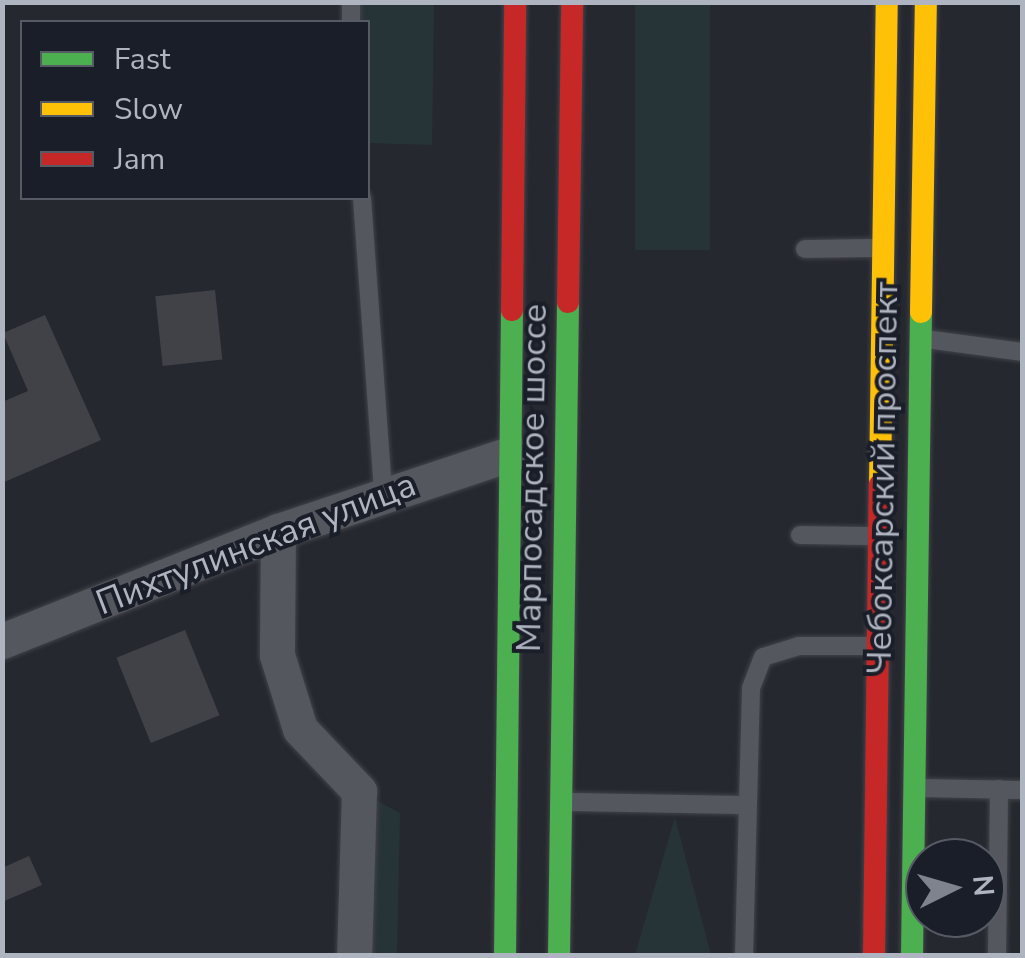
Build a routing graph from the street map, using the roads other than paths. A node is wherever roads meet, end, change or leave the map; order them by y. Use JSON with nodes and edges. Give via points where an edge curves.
{"nodes":[{"id":1,"x":515,"y":2,"type":"edge"},
{"id":2,"x":572,"y":2,"type":"edge"},
{"id":3,"x":887,"y":2,"type":"edge"},
{"id":4,"x":926,"y":2,"type":"edge"},
{"id":5,"x":362,"y":200,"type":"edge"},
{"id":6,"x":884,"y":248,"type":"junction"},
{"id":7,"x":922,"y":248,"type":"junction"},
{"id":8,"x":805,"y":249,"type":"dead end"},
{"id":9,"x":920,"y":338,"type":"junction"},
{"id":10,"x":882,"y":339,"type":"junction"},
{"id":11,"x":1022,"y":352,"type":"edge"},
{"id":12,"x":512,"y":453,"type":"junction"},
{"id":13,"x":383,"y":494,"type":"junction"},
{"id":14,"x":278,"y":531,"type":"junction"},
{"id":15,"x":800,"y":535,"type":"dead end"},
{"id":16,"x":881,"y":536,"type":"junction"},
{"id":17,"x":2,"y":642,"type":"edge"},
{"id":18,"x":879,"y":646,"type":"junction"},
{"id":19,"x":916,"y":647,"type":"junction"},
{"id":20,"x":914,"y":788,"type":"junction"},
{"id":21,"x":999,"y":790,"type":"junction"},
{"id":22,"x":1022,"y":790,"type":"edge"},
{"id":23,"x":562,"y":802,"type":"junction"},
{"id":24,"x":746,"y":805,"type":"junction"},
{"id":25,"x":354,"y":956,"type":"edge"},
{"id":26,"x":505,"y":956,"type":"edge"},
{"id":27,"x":559,"y":956,"type":"edge"},
{"id":28,"x":744,"y":956,"type":"edge"},
{"id":29,"x":874,"y":956,"type":"edge"},
{"id":30,"x":912,"y":956,"type":"edge"},
{"id":31,"x":997,"y":956,"type":"edge"}],
"edges":[{"from":1,"to":12,"type":"street","name":"Марпосадское шоссе"},
{"from":2,"to":23,"type":"street","name":"Марпосадское шоссе"},
{"from":3,"to":6,"type":"street","name":"Чебоксарский проспект"},
{"from":4,"to":7,"type":"street","name":"Чебоксарский проспект"},
{"from":5,"to":13,"type":"lane"},
{"from":6,"to":7,"type":"street"},
{"from":6,"to":8,"type":"lane"},
{"from":6,"to":10,"type":"street","name":"Чебоксарский проспект"},
{"from":7,"to":9,"type":"street","name":"Чебоксарский проспект"},
{"from":9,"to":10,"type":"street"},
{"from":9,"to":11,"type":"lane"},
{"from":9,"to":19,"type":"street","name":"Чебоксарский проспект"},
{"from":10,"to":16,"type":"street","name":"Чебоксарский проспект"},
{"from":12,"to":13,"type":"street","name":"Пихтулинская улица"},
{"from":12,"to":26,"type":"street","name":"Марпосадское шоссе"},
{"from":13,"to":14,"type":"street","name":"Пихтулинская улица"},
{"from":14,"to":17,"type":"street","name":"Пихтулинская улица"},
{"from":14,"to":25,"type":"street","via":[[277,655],[300,728],[358,791]]},
{"from":15,"to":16,"type":"lane"},
{"from":16,"to":18,"type":"street","name":"Чебоксарский проспект"},
{"from":18,"to":19,"type":"lane"},
{"from":18,"to":24,"type":"lane","via":[[798,646],[763,657],[751,688]]},
{"from":18,"to":29,"type":"street","name":"Чебоксарский проспект"},
{"from":19,"to":20,"type":"street","name":"Чебоксарский проспект"},
{"from":20,"to":21,"type":"lane"},
{"from":20,"to":30,"type":"street","name":"Чебоксарский проспект"},
{"from":21,"to":22,"type":"lane"},
{"from":21,"to":31,"type":"lane"},
{"from":23,"to":24,"type":"lane"},
{"from":23,"to":27,"type":"street","name":"Марпосадское шоссе"},
{"from":24,"to":28,"type":"lane"}]}
